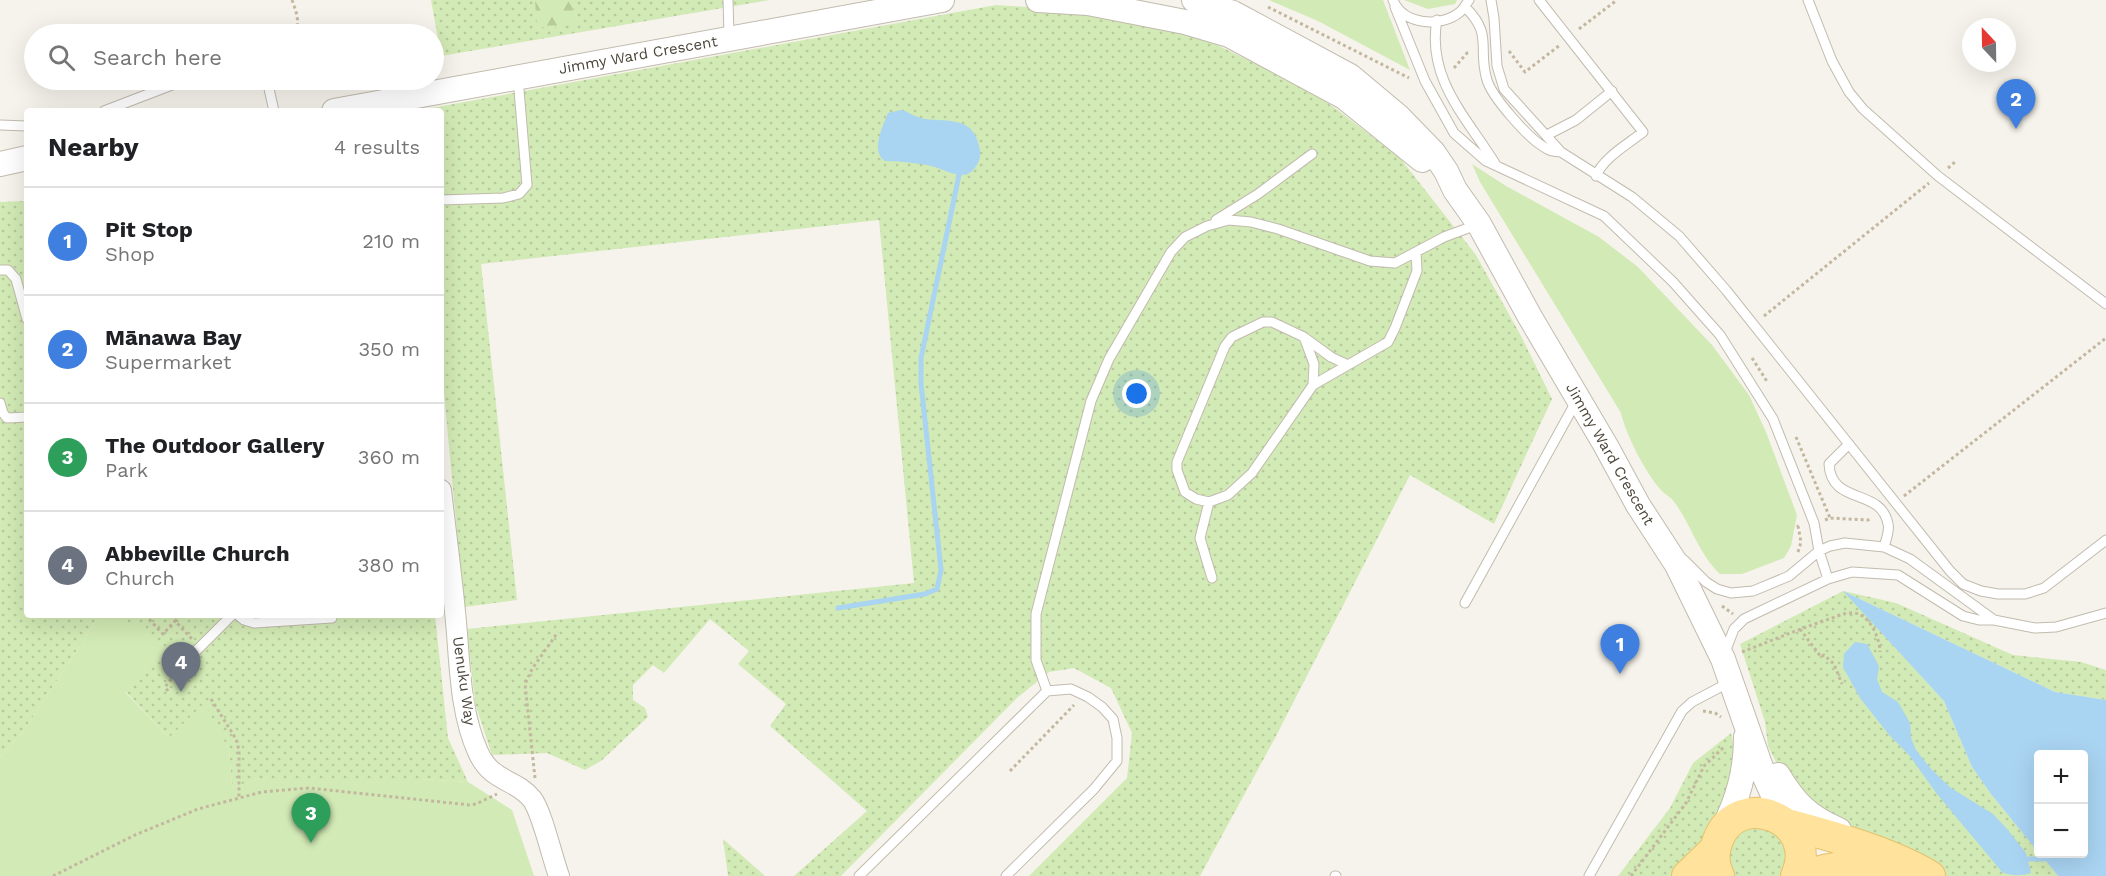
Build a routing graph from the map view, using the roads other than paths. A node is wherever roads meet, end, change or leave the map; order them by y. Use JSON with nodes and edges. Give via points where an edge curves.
{"nodes":[{"id":1,"x":728,"y":0,"type":"edge"},
{"id":2,"x":942,"y":0,"type":"edge"},
{"id":3,"x":1038,"y":0,"type":"edge"},
{"id":4,"x":1194,"y":0,"type":"edge"},
{"id":5,"x":1491,"y":0,"type":"edge"},
{"id":6,"x":1539,"y":0,"type":"edge"},
{"id":7,"x":1808,"y":0,"type":"edge"},
{"id":8,"x":1394,"y":3,"type":"edge"},
{"id":9,"x":1467,"y":3,"type":"edge"},
{"id":10,"x":1233,"y":16,"type":"edge"},
{"id":11,"x":1437,"y":20,"type":"junction"},
{"id":12,"x":729,"y":39,"type":"junction"},
{"id":13,"x":518,"y":77,"type":"junction"},
{"id":14,"x":159,"y":90,"type":"edge"},
{"id":15,"x":269,"y":90,"type":"edge"},
{"id":16,"x":1612,"y":91,"type":"junction"},
{"id":17,"x":112,"y":108,"type":"edge"},
{"id":18,"x":273,"y":108,"type":"edge"},
{"id":19,"x":350,"y":108,"type":"edge"},
{"id":20,"x":0,"y":125,"type":"edge"},
{"id":21,"x":24,"y":126,"type":"edge"},
{"id":22,"x":1547,"y":135,"type":"junction"},
{"id":23,"x":1561,"y":152,"type":"junction"},
{"id":24,"x":1312,"y":154,"type":"dead end"},
{"id":25,"x":24,"y":159,"type":"edge"},
{"id":26,"x":0,"y":164,"type":"edge"},
{"id":27,"x":1496,"y":165,"type":"junction"},
{"id":28,"x":1596,"y":176,"type":"junction"},
{"id":29,"x":444,"y":200,"type":"edge"},
{"id":30,"x":1479,"y":224,"type":"junction"},
{"id":31,"x":1207,"y":226,"type":"junction"},
{"id":32,"x":1416,"y":252,"type":"junction"},
{"id":33,"x":0,"y":270,"type":"edge"},
{"id":34,"x":2106,"y":304,"type":"edge"},
{"id":35,"x":24,"y":308,"type":"edge"},
{"id":36,"x":1304,"y":338,"type":"junction"},
{"id":37,"x":1348,"y":365,"type":"junction"},
{"id":38,"x":1313,"y":385,"type":"junction"},
{"id":39,"x":1578,"y":398,"type":"junction"},
{"id":40,"x":0,"y":403,"type":"edge"},
{"id":41,"x":24,"y":417,"type":"edge"},
{"id":42,"x":1849,"y":444,"type":"junction"},
{"id":43,"x":1209,"y":502,"type":"junction"},
{"id":44,"x":444,"y":517,"type":"edge"},
{"id":45,"x":1655,"y":532,"type":"junction"},
{"id":46,"x":2106,"y":540,"type":"edge"},
{"id":47,"x":1884,"y":547,"type":"junction"},
{"id":48,"x":1819,"y":551,"type":"junction"},
{"id":49,"x":1212,"y":578,"type":"dead end"},
{"id":50,"x":1828,"y":579,"type":"junction"},
{"id":51,"x":1465,"y":603,"type":"dead end"},
{"id":52,"x":2106,"y":613,"type":"edge"},
{"id":53,"x":229,"y":618,"type":"edge"},
{"id":54,"x":242,"y":618,"type":"edge"},
{"id":55,"x":332,"y":618,"type":"dead end"},
{"id":56,"x":1994,"y":620,"type":"junction"},
{"id":57,"x":188,"y":658,"type":"road end"},
{"id":58,"x":1728,"y":670,"type":"junction"},
{"id":59,"x":1047,"y":691,"type":"junction"},
{"id":60,"x":1746,"y":728,"type":"junction"},
{"id":61,"x":1787,"y":824,"type":"junction"},
{"id":62,"x":1719,"y":852,"type":"edge"},
{"id":63,"x":1922,"y":871,"type":"edge"},
{"id":64,"x":559,"y":876,"type":"edge"},
{"id":65,"x":859,"y":876,"type":"edge"},
{"id":66,"x":1006,"y":876,"type":"edge"},
{"id":67,"x":1589,"y":876,"type":"edge"},
{"id":68,"x":1687,"y":876,"type":"edge"},
{"id":69,"x":1797,"y":876,"type":"edge"},
{"id":70,"x":1806,"y":876,"type":"edge"},
{"id":71,"x":1886,"y":876,"type":"edge"}],
"edges":[{"from":1,"to":12,"type":"lane"},
{"from":2,"to":12,"type":"street","name":"Jimmy Ward Crescent"},
{"from":3,"to":10,"type":"street","name":"Jimmy Ward Crescent","via":[[1088,3],[1185,22]]},
{"from":4,"to":10,"type":"street","name":"Jimmy Ward Crescent"},
{"from":5,"to":22,"type":"lane","via":[[1497,66],[1504,89]]},
{"from":6,"to":16,"type":"lane"},
{"from":7,"to":34,"type":"lane","via":[[1849,92],[1875,120],[1938,176]]},
{"from":8,"to":11,"type":"lane","via":[[1414,20]]},
{"from":8,"to":27,"type":"lane","via":[[1425,81],[1447,123],[1466,144]]},
{"from":9,"to":11,"type":"lane","via":[[1460,12]]},
{"from":9,"to":23,"type":"lane","via":[[1483,32],[1485,70],[1491,90],[1530,137],[1544,148]]},
{"from":10,"to":30,"type":"street","name":"Jimmy Ward Crescent","via":[[1412,151],[1455,190]]},
{"from":11,"to":27,"type":"lane","via":[[1434,52],[1440,74]]},
{"from":12,"to":13,"type":"street","name":"Jimmy Ward Crescent"},
{"from":13,"to":19,"type":"street","name":"Jimmy Ward Crescent"},
{"from":13,"to":29,"type":"lane","via":[[527,185],[519,194],[503,198]]},
{"from":14,"to":17,"type":"lane"},
{"from":15,"to":18,"type":"lane"},
{"from":16,"to":22,"type":"lane","via":[[1576,120]]},
{"from":16,"to":28,"type":"lane","via":[[1643,132],[1605,162]]},
{"from":20,"to":21,"type":"lane"},
{"from":22,"to":23,"type":"lane"},
{"from":23,"to":28,"type":"lane"},
{"from":24,"to":31,"type":"lane"},
{"from":25,"to":26,"type":"street"},
{"from":27,"to":48,"type":"lane","via":[[1604,216],[1720,334],[1773,419],[1814,523]]},
{"from":28,"to":42,"type":"lane","via":[[1632,198],[1679,236]]},
{"from":30,"to":32,"type":"lane"},
{"from":30,"to":39,"type":"street","name":"Jimmy Ward Crescent"},
{"from":31,"to":32,"type":"lane","via":[[1229,220],[1251,222],[1370,261],[1395,263]]},
{"from":31,"to":59,"type":"lane","via":[[1185,237],[1171,252],[1109,359],[1091,400],[1035,614],[1036,660]]},
{"from":32,"to":37,"type":"lane","via":[[1417,271],[1388,342]]},
{"from":33,"to":35,"type":"lane","via":[[8,270],[16,279]]},
{"from":36,"to":37,"type":"lane"},
{"from":36,"to":38,"type":"lane","via":[[1314,364]]},
{"from":36,"to":43,"type":"lane","via":[[1272,322],[1263,322],[1232,337],[1225,345],[1177,462],[1185,492]]},
{"from":37,"to":38,"type":"lane"},
{"from":38,"to":43,"type":"lane","via":[[1252,473],[1228,495]]},
{"from":39,"to":45,"type":"street","name":"Jimmy Ward Crescent"},
{"from":39,"to":51,"type":"lane"},
{"from":40,"to":41,"type":"lane","via":[[7,418]]},
{"from":42,"to":46,"type":"lane","via":[[1963,584],[1981,591],[2025,594],[2044,588]]},
{"from":42,"to":47,"type":"lane","via":[[1829,464],[1830,475],[1845,492],[1876,505],[1883,513],[1889,525]]},
{"from":43,"to":49,"type":"lane","via":[[1200,538]]},
{"from":44,"to":64,"type":"street","name":"Uenuku Way","via":[[471,734],[494,774],[523,790],[536,804]]},
{"from":45,"to":48,"type":"lane","via":[[1706,582],[1731,593],[1753,591],[1789,576]]},
{"from":45,"to":58,"type":"street","name":"Jimmy Ward Crescent","via":[[1677,565]]},
{"from":47,"to":48,"type":"lane","via":[[1845,543]]},
{"from":47,"to":56,"type":"lane","via":[[1910,559]]},
{"from":48,"to":50,"type":"lane"},
{"from":50,"to":56,"type":"lane","via":[[1851,572],[1898,575],[1963,616]]},
{"from":50,"to":58,"type":"lane","via":[[1744,619],[1734,629]]},
{"from":52,"to":56,"type":"lane","via":[[2055,627],[2035,628]]},
{"from":53,"to":57,"type":"lane"},
{"from":54,"to":55,"type":"lane","via":[[254,623]]},
{"from":58,"to":60,"type":"street","name":"Jimmy Ward Crescent"},
{"from":58,"to":67,"type":"lane","via":[[1682,711]]},
{"from":59,"to":65,"type":"lane"},
{"from":59,"to":66,"type":"lane","via":[[1071,689],[1102,707],[1113,719],[1117,761],[1095,789]]},
{"from":60,"to":61,"type":"street","name":"Jimmy Ward Crescent"},
{"from":60,"to":62,"type":"street","name":"Jimmy Ward Crescent","via":[[1742,783]]},
{"from":60,"to":63,"type":"street","via":[[1803,810]]},
{"from":61,"to":62,"type":"main road","via":[[1768,814],[1747,814],[1734,820]]},
{"from":61,"to":63,"type":"main road"},
{"from":61,"to":69,"type":"main road","via":[[1801,848]]},
{"from":62,"to":68,"type":"main road"},
{"from":70,"to":71,"type":"main road","via":[[1851,867]]}]}
